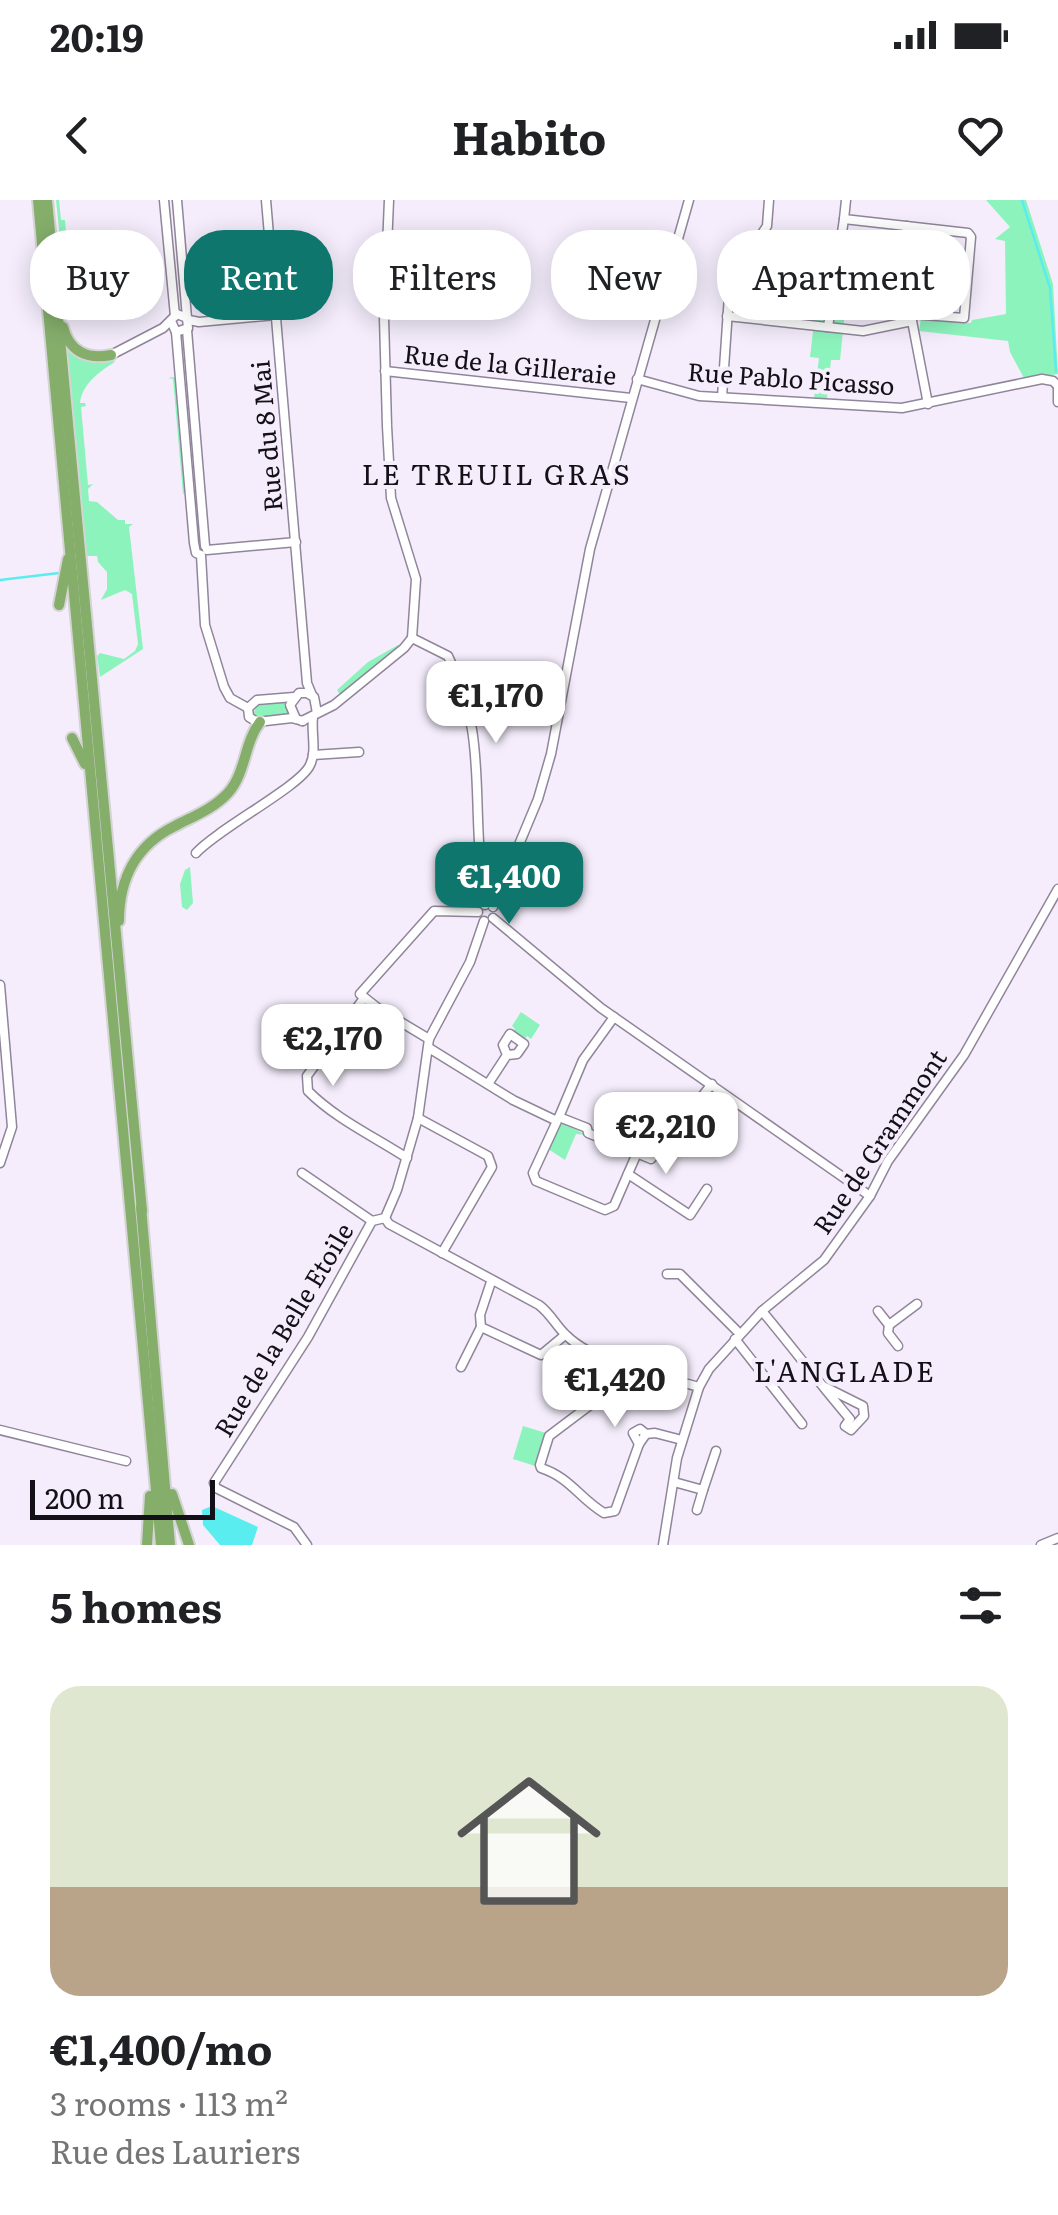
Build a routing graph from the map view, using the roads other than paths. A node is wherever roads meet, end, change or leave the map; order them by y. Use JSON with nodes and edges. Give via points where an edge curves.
{"nodes":[{"id":1,"x":38,"y":200,"type":"edge"},
{"id":2,"x":48,"y":200,"type":"edge"},
{"id":3,"x":164,"y":200,"type":"edge"},
{"id":4,"x":177,"y":200,"type":"edge"},
{"id":5,"x":266,"y":200,"type":"edge"},
{"id":6,"x":389,"y":200,"type":"edge"},
{"id":7,"x":689,"y":200,"type":"edge"},
{"id":8,"x":770,"y":200,"type":"edge"},
{"id":9,"x":846,"y":200,"type":"edge"},
{"id":10,"x":844,"y":219,"type":"junction"},
{"id":11,"x":906,"y":226,"type":"junction"},
{"id":12,"x":51,"y":230,"type":"edge"},
{"id":13,"x":269,"y":230,"type":"edge"},
{"id":14,"x":763,"y":230,"type":"edge"},
{"id":15,"x":906,"y":230,"type":"edge"},
{"id":16,"x":941,"y":230,"type":"edge"},
{"id":17,"x":59,"y":320,"type":"edge"},
{"id":18,"x":64,"y":320,"type":"edge"},
{"id":19,"x":221,"y":320,"type":"edge"},
{"id":20,"x":276,"y":320,"type":"edge"},
{"id":21,"x":726,"y":320,"type":"edge"},
{"id":22,"x":763,"y":320,"type":"edge"},
{"id":23,"x":901,"y":320,"type":"edge"},
{"id":24,"x":912,"y":320,"type":"edge"},
{"id":25,"x":188,"y":324,"type":"junction"},
{"id":26,"x":172,"y":325,"type":"junction"},
{"id":27,"x":828,"y":327,"type":"junction"},
{"id":28,"x":111,"y":356,"type":"joint"},
{"id":29,"x":385,"y":370,"type":"junction"},
{"id":30,"x":638,"y":379,"type":"junction"},
{"id":31,"x":1058,"y":387,"type":"edge"},
{"id":32,"x":722,"y":397,"type":"junction"},
{"id":33,"x":630,"y":398,"type":"junction"},
{"id":34,"x":1058,"y":402,"type":"edge"},
{"id":35,"x":928,"y":404,"type":"junction"},
{"id":36,"x":296,"y":542,"type":"junction"},
{"id":37,"x":70,"y":543,"type":"junction"},
{"id":38,"x":202,"y":549,"type":"junction"},
{"id":39,"x":59,"y":605,"type":"dead end"},
{"id":40,"x":412,"y":638,"type":"junction"},
{"id":41,"x":306,"y":668,"type":"junction"},
{"id":42,"x":296,"y":695,"type":"junction"},
{"id":43,"x":314,"y":698,"type":"junction"},
{"id":44,"x":340,"y":700,"type":"junction"},
{"id":45,"x":248,"y":708,"type":"junction"},
{"id":46,"x":315,"y":716,"type":"junction"},
{"id":47,"x":299,"y":720,"type":"junction"},
{"id":48,"x":260,"y":722,"type":"junction"},
{"id":49,"x":312,"y":734,"type":"junction"},
{"id":50,"x":72,"y":738,"type":"dead end"},
{"id":51,"x":359,"y":752,"type":"dead end"},
{"id":52,"x":313,"y":755,"type":"junction"},
{"id":53,"x":91,"y":784,"type":"junction"},
{"id":54,"x":196,"y":854,"type":"dead end"},
{"id":55,"x":1058,"y":889,"type":"edge"},
{"id":56,"x":486,"y":913,"type":"junction"},
{"id":57,"x":0,"y":985,"type":"edge"},
{"id":58,"x":364,"y":998,"type":"junction"},
{"id":59,"x":614,"y":1017,"type":"junction"},
{"id":60,"x":312,"y":1034,"type":"dead end"},
{"id":61,"x":429,"y":1043,"type":"junction"},
{"id":62,"x":329,"y":1046,"type":"junction"},
{"id":63,"x":508,"y":1055,"type":"dead end"},
{"id":64,"x":488,"y":1084,"type":"junction"},
{"id":65,"x":712,"y":1084,"type":"junction"},
{"id":66,"x":418,"y":1118,"type":"junction"},
{"id":67,"x":558,"y":1119,"type":"junction"},
{"id":68,"x":637,"y":1152,"type":"junction"},
{"id":69,"x":407,"y":1158,"type":"junction"},
{"id":70,"x":0,"y":1163,"type":"edge"},
{"id":71,"x":302,"y":1173,"type":"dead end"},
{"id":72,"x":628,"y":1174,"type":"junction"},
{"id":73,"x":707,"y":1190,"type":"dead end"},
{"id":74,"x":870,"y":1196,"type":"junction"},
{"id":75,"x":142,"y":1211,"type":"junction"},
{"id":76,"x":384,"y":1218,"type":"junction"},
{"id":77,"x":372,"y":1221,"type":"junction"},
{"id":78,"x":442,"y":1253,"type":"junction"},
{"id":79,"x":667,"y":1274,"type":"dead end"},
{"id":80,"x":491,"y":1282,"type":"junction"},
{"id":81,"x":917,"y":1304,"type":"dead end"},
{"id":82,"x":878,"y":1311,"type":"dead end"},
{"id":83,"x":762,"y":1312,"type":"junction"},
{"id":84,"x":889,"y":1326,"type":"junction"},
{"id":85,"x":481,"y":1327,"type":"junction"},
{"id":86,"x":565,"y":1335,"type":"junction"},
{"id":87,"x":738,"y":1336,"type":"junction"},
{"id":88,"x":898,"y":1346,"type":"dead end"},
{"id":89,"x":613,"y":1362,"type":"junction"},
{"id":90,"x":460,"y":1367,"type":"dead end"},
{"id":91,"x":822,"y":1386,"type":"junction"},
{"id":92,"x":699,"y":1387,"type":"junction"},
{"id":93,"x":802,"y":1424,"type":"dead end"},
{"id":94,"x":0,"y":1430,"type":"edge"},
{"id":95,"x":156,"y":1439,"type":"junction"},
{"id":96,"x":682,"y":1440,"type":"junction"},
{"id":97,"x":716,"y":1452,"type":"dead end"},
{"id":98,"x":126,"y":1461,"type":"dead end"},
{"id":99,"x":674,"y":1482,"type":"junction"},
{"id":100,"x":704,"y":1490,"type":"junction"},
{"id":101,"x":697,"y":1510,"type":"dead end"},
{"id":102,"x":1058,"y":1538,"type":"edge"},
{"id":103,"x":147,"y":1545,"type":"edge"},
{"id":104,"x":161,"y":1545,"type":"edge"},
{"id":105,"x":170,"y":1545,"type":"edge"},
{"id":106,"x":189,"y":1545,"type":"edge"},
{"id":107,"x":307,"y":1545,"type":"edge"},
{"id":108,"x":663,"y":1545,"type":"edge"},
{"id":109,"x":1042,"y":1545,"type":"edge"}],
"edges":[{"from":1,"to":37,"type":"highway"},
{"from":2,"to":12,"type":"highway"},
{"from":3,"to":26,"type":"street"},
{"from":4,"to":25,"type":"street"},
{"from":5,"to":13,"type":"street","name":"Rue du 8 Mai"},
{"from":6,"to":29,"type":"street"},
{"from":7,"to":30,"type":"street","name":"Rue de la Belle Etoile"},
{"from":8,"to":14,"type":"street"},
{"from":9,"to":10,"type":"street"},
{"from":10,"to":11,"type":"street"},
{"from":10,"to":27,"type":"street"},
{"from":11,"to":15,"type":"street"},
{"from":11,"to":16,"type":"street"},
{"from":17,"to":75,"type":"highway"},
{"from":18,"to":28,"type":"highway","via":[[68,342],[89,356]]},
{"from":19,"to":25,"type":"street"},
{"from":20,"to":36,"type":"street","name":"Rue du 8 Mai"},
{"from":21,"to":32,"type":"street"},
{"from":22,"to":27,"type":"street"},
{"from":23,"to":27,"type":"street","via":[[863,331]]},
{"from":24,"to":35,"type":"street"},
{"from":25,"to":26,"type":"street"},
{"from":25,"to":26,"type":"street","via":[[183,314]]},
{"from":25,"to":38,"type":"street"},
{"from":26,"to":28,"type":"street"},
{"from":26,"to":38,"type":"street"},
{"from":29,"to":33,"type":"street","name":"Rue de la Gilleraie"},
{"from":29,"to":40,"type":"street","via":[[391,498],[416,580]]},
{"from":30,"to":32,"type":"street","name":"Rue Pablo Picasso"},
{"from":30,"to":33,"type":"street","name":"Rue de la Belle Etoile"},
{"from":31,"to":34,"type":"street"},
{"from":31,"to":35,"type":"street","name":"Rue Pablo Picasso","via":[[1042,379]]},
{"from":32,"to":35,"type":"street","name":"Rue Pablo Picasso"},
{"from":33,"to":56,"type":"street","name":"Rue de la Belle Etoile","via":[[590,549],[551,754]]},
{"from":36,"to":38,"type":"street"},
{"from":36,"to":41,"type":"street","name":"Rue du 8 Mai"},
{"from":37,"to":39,"type":"highway"},
{"from":37,"to":53,"type":"highway"},
{"from":38,"to":45,"type":"street","via":[[205,625],[224,687]]},
{"from":40,"to":44,"type":"street"},
{"from":40,"to":56,"type":"street","via":[[448,656],[472,721]]},
{"from":41,"to":42,"type":"street"},
{"from":41,"to":43,"type":"street"},
{"from":42,"to":43,"type":"street"},
{"from":42,"to":45,"type":"street","via":[[254,701]]},
{"from":42,"to":47,"type":"street","via":[[290,709]]},
{"from":43,"to":44,"type":"street"},
{"from":43,"to":46,"type":"street"},
{"from":44,"to":46,"type":"street"},
{"from":45,"to":48,"type":"street"},
{"from":46,"to":47,"type":"street"},
{"from":46,"to":49,"type":"street"},
{"from":47,"to":48,"type":"street"},
{"from":47,"to":49,"type":"street"},
{"from":48,"to":75,"type":"highway","via":[[232,788],[150,842],[122,886],[119,922]]},
{"from":49,"to":52,"type":"street"},
{"from":50,"to":53,"type":"highway"},
{"from":51,"to":52,"type":"street"},
{"from":52,"to":54,"type":"street","via":[[302,777]]},
{"from":53,"to":95,"type":"highway"},
{"from":55,"to":74,"type":"street","name":"Rue de Grammont","via":[[964,1055]]},
{"from":56,"to":58,"type":"street","via":[[434,911],[360,994]]},
{"from":56,"to":59,"type":"street"},
{"from":56,"to":61,"type":"street","name":"Rue de la Belle Etoile","via":[[470,962]]},
{"from":57,"to":70,"type":"street","via":[[12,1117]]},
{"from":58,"to":61,"type":"street"},
{"from":58,"to":62,"type":"street"},
{"from":59,"to":65,"type":"street"},
{"from":59,"to":67,"type":"street","via":[[583,1060]]},
{"from":60,"to":62,"type":"street"},
{"from":61,"to":64,"type":"street"},
{"from":61,"to":66,"type":"street","name":"Rue de la Belle Etoile"},
{"from":62,"to":69,"type":"street","via":[[307,1076],[308,1091],[331,1113]]},
{"from":63,"to":64,"type":"street"},
{"from":64,"to":67,"type":"street"},
{"from":65,"to":68,"type":"street","via":[[651,1158]]},
{"from":65,"to":74,"type":"street"},
{"from":66,"to":69,"type":"street","name":"Rue de la Belle Etoile"},
{"from":66,"to":78,"type":"street","via":[[488,1156],[492,1167]]},
{"from":67,"to":68,"type":"street"},
{"from":67,"to":72,"type":"street","via":[[533,1173],[536,1181],[605,1210],[614,1206]]},
{"from":68,"to":72,"type":"street"},
{"from":69,"to":76,"type":"street","name":"Rue de la Belle Etoile"},
{"from":71,"to":77,"type":"street"},
{"from":72,"to":73,"type":"street","via":[[690,1215]]},
{"from":74,"to":83,"type":"street","name":"Rue de Grammont","via":[[815,1269]]},
{"from":75,"to":95,"type":"highway"},
{"from":76,"to":77,"type":"street","name":"Rue de la Belle Etoile"},
{"from":76,"to":78,"type":"street"},
{"from":77,"to":107,"type":"street","name":"Rue de la Belle Etoile","via":[[214,1485],[294,1527]]},
{"from":78,"to":80,"type":"street"},
{"from":79,"to":87,"type":"street","via":[[680,1274]]},
{"from":80,"to":85,"type":"street"},
{"from":80,"to":86,"type":"street","via":[[540,1306]]},
{"from":81,"to":84,"type":"street"},
{"from":82,"to":84,"type":"street"},
{"from":83,"to":87,"type":"street","name":"Rue de Grammont"},
{"from":83,"to":91,"type":"street"},
{"from":84,"to":88,"type":"street"},
{"from":85,"to":86,"type":"street","via":[[541,1355]]},
{"from":85,"to":90,"type":"street"},
{"from":86,"to":89,"type":"street"},
{"from":87,"to":92,"type":"street","name":"Rue de Grammont"},
{"from":87,"to":93,"type":"street"},
{"from":89,"to":92,"type":"street"},
{"from":89,"to":96,"type":"street","via":[[602,1396],[549,1436],[541,1468],[563,1475],[604,1513],[615,1511],[646,1434]]},
{"from":91,"to":91,"type":"street","via":[[850,1419],[845,1426],[852,1430],[864,1416],[863,1406]]},
{"from":92,"to":96,"type":"street","name":"Rue de Grammont"},
{"from":94,"to":98,"type":"street"},
{"from":95,"to":103,"type":"highway"},
{"from":95,"to":104,"type":"highway"},
{"from":95,"to":105,"type":"highway"},
{"from":95,"to":106,"type":"highway"},
{"from":96,"to":99,"type":"street","name":"Rue de Grammont"},
{"from":97,"to":100,"type":"street"},
{"from":99,"to":100,"type":"street"},
{"from":99,"to":108,"type":"street","name":"Rue de Grammont"},
{"from":100,"to":101,"type":"street"},
{"from":102,"to":109,"type":"street"}]}
